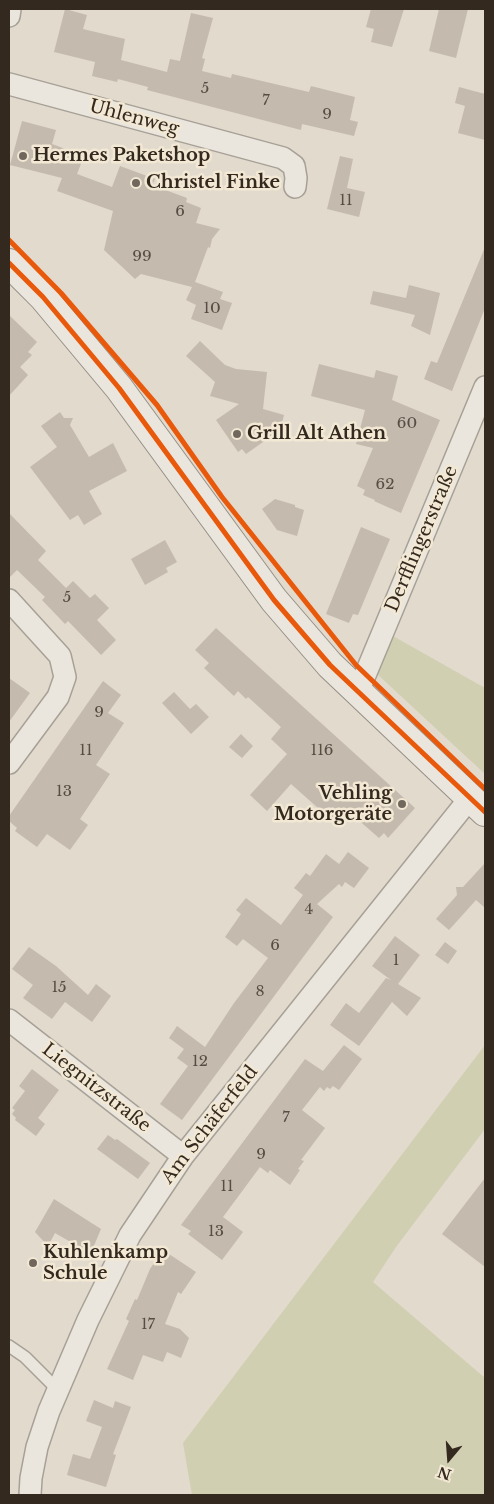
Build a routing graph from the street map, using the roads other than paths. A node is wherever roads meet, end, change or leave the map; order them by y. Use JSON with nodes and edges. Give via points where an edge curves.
{"nodes":[{"id":1,"x":10,"y":9,"type":"edge"},
{"id":2,"x":9,"y":16,"type":"edge"},
{"id":3,"x":9,"y":84,"type":"edge"},
{"id":4,"x":295,"y":187,"type":"dead end"},
{"id":5,"x":9,"y":263,"type":"edge"},
{"id":6,"x":485,"y":387,"type":"edge"},
{"id":7,"x":9,"y":600,"type":"edge"},
{"id":8,"x":358,"y":692,"type":"junction"},
{"id":9,"x":9,"y":762,"type":"edge"},
{"id":10,"x":478,"y":805,"type":"edge"},
{"id":11,"x":9,"y":1020,"type":"edge"},
{"id":12,"x":183,"y":1156,"type":"junction"},
{"id":13,"x":9,"y":1346,"type":"edge"},
{"id":14,"x":58,"y":1390,"type":"junction"},
{"id":15,"x":30,"y":1495,"type":"edge"}],
"edges":[{"from":1,"to":2,"type":"street"},
{"from":3,"to":4,"type":"street","name":"Uhlenweg","via":[[283,158],[294,166]]},
{"from":5,"to":8,"type":"main road","via":[[44,297],[119,388],[274,600]]},
{"from":6,"to":8,"type":"street","name":"Derfflingerstraße"},
{"from":7,"to":9,"type":"street","via":[[60,656],[66,677],[58,697]]},
{"from":8,"to":10,"type":"main road"},
{"from":10,"to":12,"type":"street","name":"Am Schäferfeld"},
{"from":11,"to":12,"type":"street","name":"Liegnitzstraße"},
{"from":12,"to":14,"type":"street","name":"Am Schäferfeld","via":[[122,1249]]},
{"from":13,"to":14,"type":"lane","via":[[25,1357]]},
{"from":14,"to":15,"type":"street","name":"Am Schäferfeld","via":[[37,1447]]}]}
